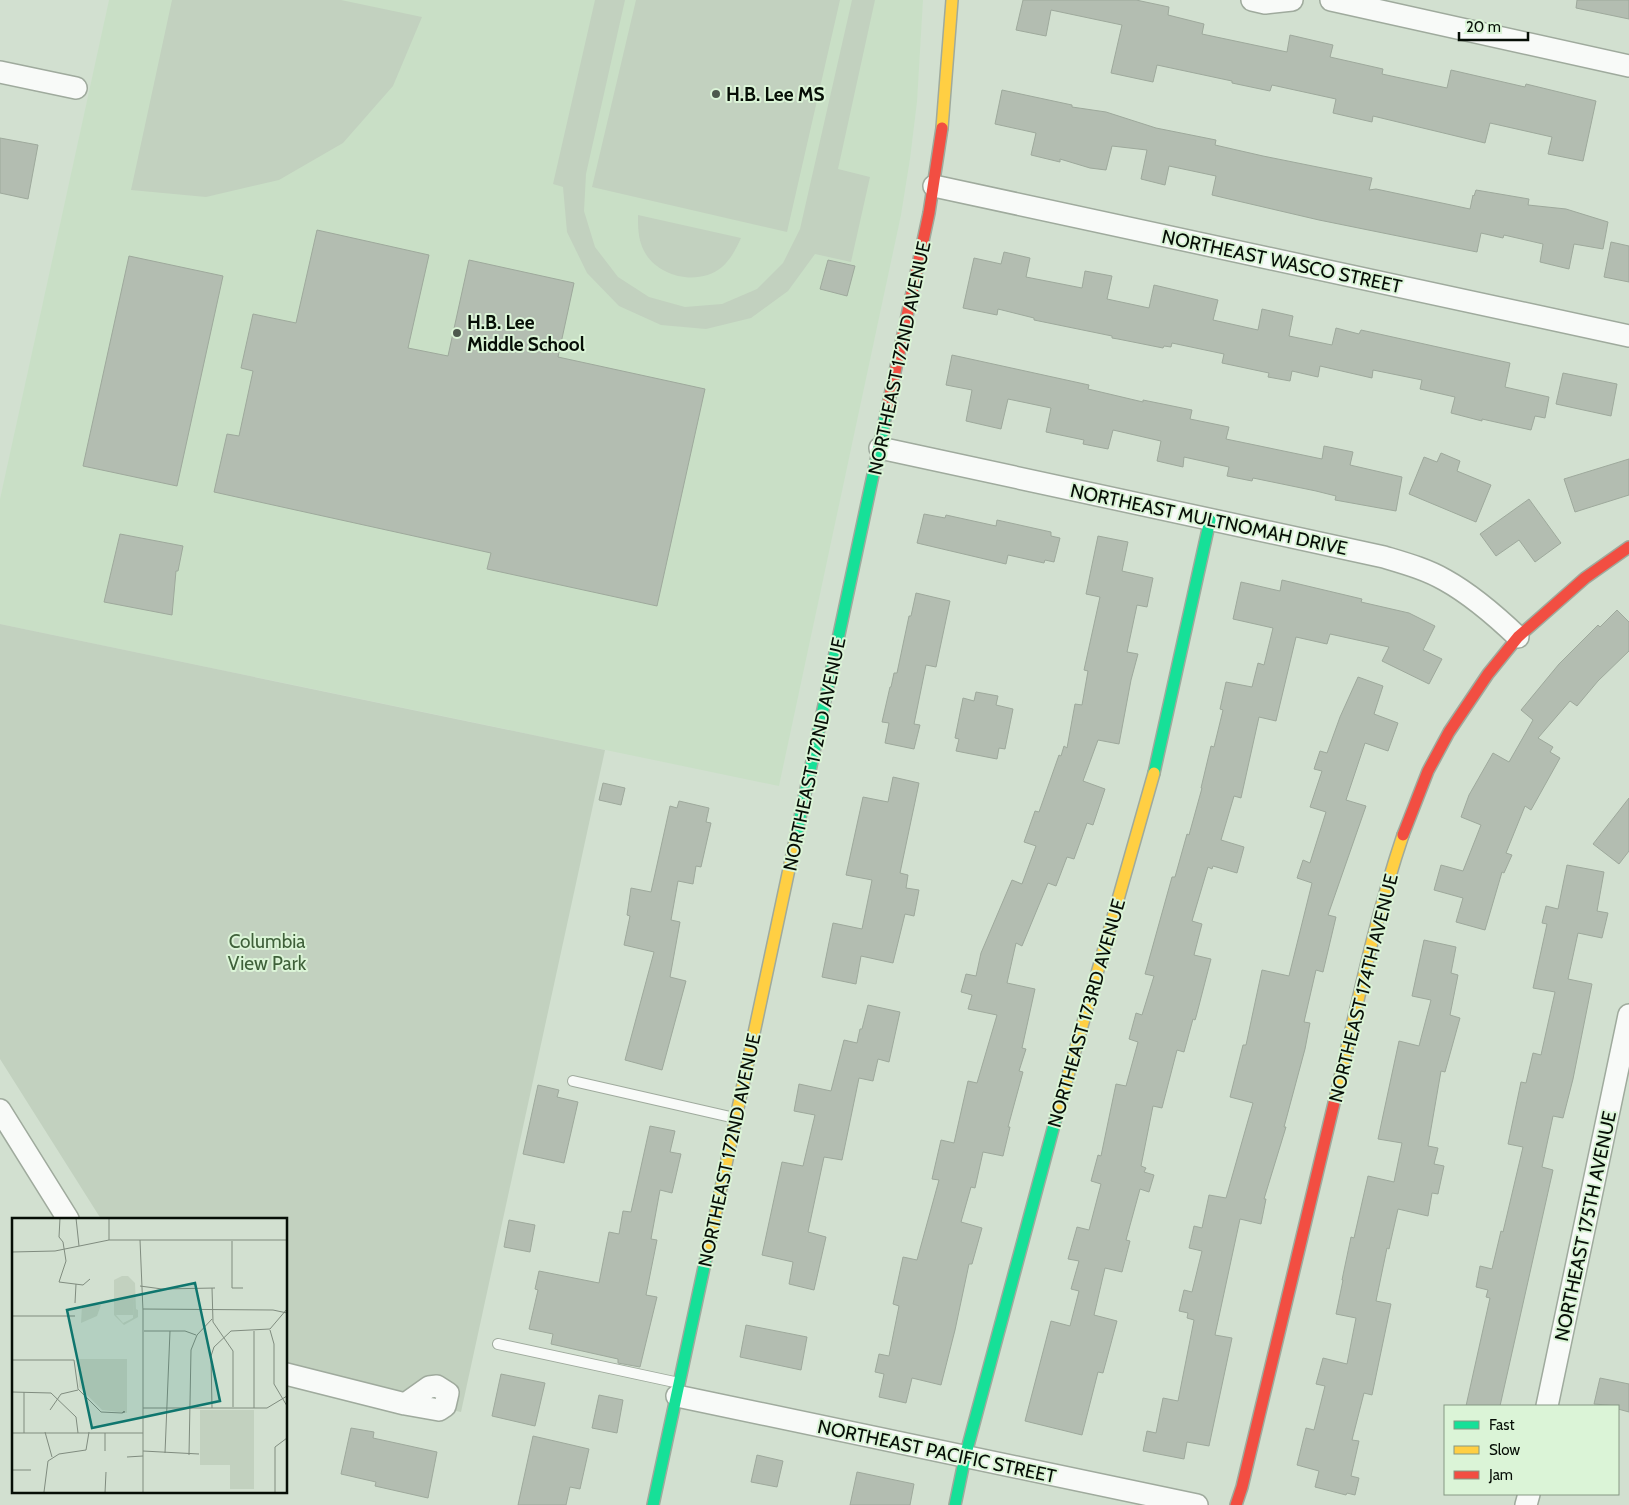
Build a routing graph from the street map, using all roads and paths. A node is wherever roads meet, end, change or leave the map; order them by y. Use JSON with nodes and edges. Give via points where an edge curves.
{"nodes":[{"id":1,"x":952,"y":0,"type":"edge"},
{"id":2,"x":1252,"y":0,"type":"edge"},
{"id":3,"x":1292,"y":0,"type":"edge"},
{"id":4,"x":1331,"y":0,"type":"edge"},
{"id":5,"x":1629,"y":66,"type":"edge"},
{"id":6,"x":0,"y":72,"type":"edge"},
{"id":7,"x":76,"y":88,"type":"dead end"},
{"id":8,"x":934,"y":186,"type":"junction"},
{"id":9,"x":1629,"y":336,"type":"edge"},
{"id":10,"x":880,"y":448,"type":"junction"},
{"id":11,"x":1210,"y":520,"type":"junction"},
{"id":12,"x":1629,"y":547,"type":"edge"},
{"id":13,"x":1518,"y":637,"type":"junction"},
{"id":14,"x":1629,"y":1015,"type":"edge"},
{"id":15,"x":573,"y":1081,"type":"dead end"},
{"id":16,"x":0,"y":1110,"type":"edge"},
{"id":17,"x":736,"y":1118,"type":"junction"},
{"id":18,"x":67,"y":1218,"type":"edge"},
{"id":19,"x":498,"y":1344,"type":"dead end"},
{"id":20,"x":288,"y":1375,"type":"edge"},
{"id":21,"x":678,"y":1390,"type":"junction"},
{"id":22,"x":405,"y":1404,"type":"dead end"},
{"id":23,"x":1547,"y":1405,"type":"edge"},
{"id":24,"x":965,"y":1457,"type":"junction"},
{"id":25,"x":653,"y":1505,"type":"edge"},
{"id":26,"x":955,"y":1505,"type":"edge"},
{"id":27,"x":1197,"y":1505,"type":"edge"},
{"id":28,"x":1236,"y":1505,"type":"edge"}],
"edges":[{"from":1,"to":8,"type":"street","name":"NORTHEAST 172ND AVENUE","via":[[948,74]]},
{"from":2,"to":3,"type":"street","via":[[1265,3]]},
{"from":4,"to":5,"type":"street"},
{"from":6,"to":7,"type":"street"},
{"from":8,"to":9,"type":"street","name":"NORTHEAST WASCO STREET"},
{"from":8,"to":10,"type":"street","name":"NORTHEAST 172ND AVENUE"},
{"from":10,"to":11,"type":"street","name":"NORTHEAST MULTNOMAH DRIVE"},
{"from":10,"to":17,"type":"street","name":"NORTHEAST 172ND AVENUE"},
{"from":11,"to":13,"type":"street","name":"NORTHEAST MULTNOMAH DRIVE","via":[[1416,566],[1445,579],[1468,595]]},
{"from":11,"to":24,"type":"street","name":"NORTHEAST 173RD AVENUE","via":[[1154,774],[1040,1173]]},
{"from":12,"to":13,"type":"street","name":"NORTHEAST 174TH AVENUE","via":[[1585,578]]},
{"from":13,"to":28,"type":"street","name":"NORTHEAST 174TH AVENUE","via":[[1449,732],[1424,779],[1394,862]]},
{"from":14,"to":23,"type":"street","name":"NORTHEAST 175TH AVENUE"},
{"from":15,"to":17,"type":"lane"},
{"from":16,"to":18,"type":"street"},
{"from":17,"to":21,"type":"street","name":"NORTHEAST 172ND AVENUE"},
{"from":19,"to":21,"type":"lane"},
{"from":20,"to":22,"type":"street"},
{"from":21,"to":24,"type":"street","name":"NORTHEAST PACIFIC STREET"},
{"from":21,"to":25,"type":"street","name":"NORTHEAST 172ND AVENUE"},
{"from":24,"to":26,"type":"street","name":"NORTHEAST 173RD AVENUE"},
{"from":24,"to":27,"type":"street","name":"NORTHEAST PACIFIC STREET"}]}
